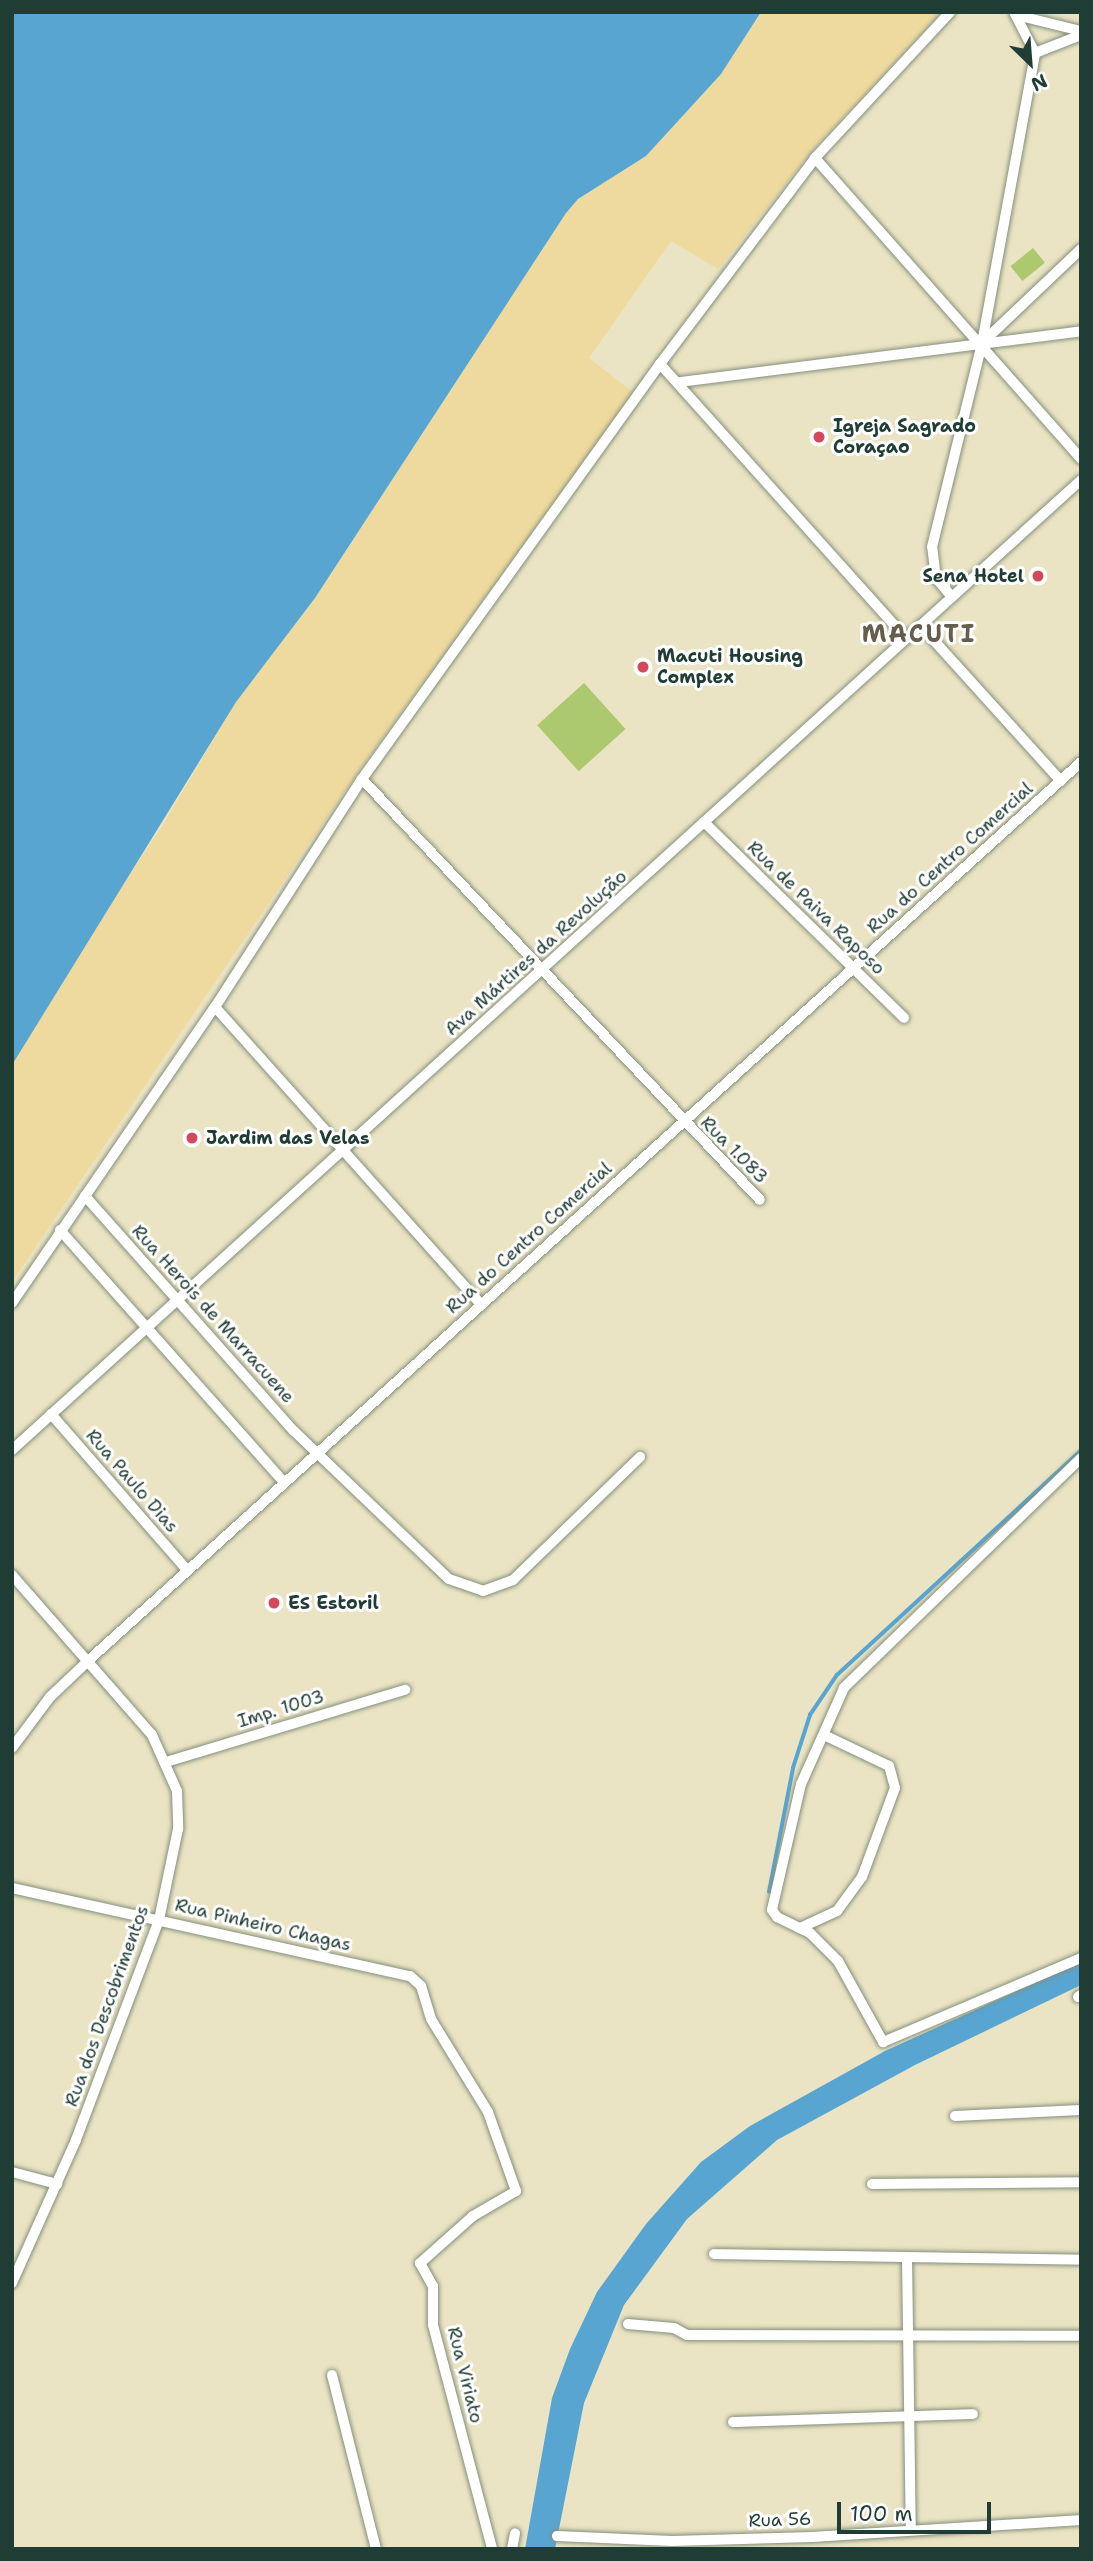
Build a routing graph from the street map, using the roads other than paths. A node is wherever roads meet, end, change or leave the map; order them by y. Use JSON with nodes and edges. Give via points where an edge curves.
{"nodes":[{"id":1,"x":950,"y":12,"type":"edge"},
{"id":2,"x":1015,"y":13,"type":"edge"},
{"id":3,"x":1081,"y":33,"type":"edge"},
{"id":4,"x":1035,"y":53,"type":"junction"},
{"id":5,"x":815,"y":158,"type":"junction"},
{"id":6,"x":1081,"y":249,"type":"edge"},
{"id":7,"x":1081,"y":331,"type":"edge"},
{"id":8,"x":982,"y":343,"type":"junction"},
{"id":9,"x":660,"y":364,"type":"junction"},
{"id":10,"x":680,"y":382,"type":"junction"},
{"id":11,"x":1081,"y":459,"type":"edge"},
{"id":12,"x":1081,"y":480,"type":"edge"},
{"id":13,"x":952,"y":597,"type":"junction"},
{"id":14,"x":920,"y":625,"type":"junction"},
{"id":15,"x":906,"y":638,"type":"junction"},
{"id":16,"x":1081,"y":762,"type":"edge"},
{"id":17,"x":362,"y":779,"type":"junction"},
{"id":18,"x":1060,"y":780,"type":"junction"},
{"id":19,"x":704,"y":822,"type":"junction"},
{"id":20,"x":854,"y":969,"type":"junction"},
{"id":21,"x":545,"y":971,"type":"junction"},
{"id":22,"x":215,"y":1007,"type":"junction"},
{"id":23,"x":904,"y":1018,"type":"dead end"},
{"id":24,"x":683,"y":1124,"type":"junction"},
{"id":25,"x":344,"y":1150,"type":"junction"},
{"id":26,"x":85,"y":1196,"type":"junction"},
{"id":27,"x":760,"y":1200,"type":"dead end"},
{"id":28,"x":60,"y":1230,"type":"junction"},
{"id":29,"x":177,"y":1300,"type":"junction"},
{"id":30,"x":12,"y":1303,"type":"edge"},
{"id":31,"x":481,"y":1304,"type":"junction"},
{"id":32,"x":148,"y":1326,"type":"junction"},
{"id":33,"x":51,"y":1414,"type":"junction"},
{"id":34,"x":12,"y":1450,"type":"edge"},
{"id":35,"x":318,"y":1452,"type":"junction"},
{"id":36,"x":640,"y":1457,"type":"dead end"},
{"id":37,"x":1081,"y":1458,"type":"edge"},
{"id":38,"x":284,"y":1482,"type":"junction"},
{"id":39,"x":187,"y":1570,"type":"junction"},
{"id":40,"x":12,"y":1575,"type":"edge"},
{"id":41,"x":89,"y":1660,"type":"junction"},
{"id":42,"x":405,"y":1690,"type":"dead end"},
{"id":43,"x":824,"y":1735,"type":"junction"},
{"id":44,"x":12,"y":1748,"type":"edge"},
{"id":45,"x":166,"y":1762,"type":"junction"},
{"id":46,"x":12,"y":1888,"type":"edge"},
{"id":47,"x":159,"y":1920,"type":"junction"},
{"id":48,"x":800,"y":1928,"type":"junction"},
{"id":49,"x":1081,"y":1958,"type":"edge"},
{"id":50,"x":421,"y":1986,"type":"joint"},
{"id":51,"x":1081,"y":2110,"type":"edge"},
{"id":52,"x":955,"y":2116,"type":"dead end"},
{"id":53,"x":12,"y":2172,"type":"edge"},
{"id":54,"x":1081,"y":2182,"type":"edge"},
{"id":55,"x":872,"y":2184,"type":"dead end"},
{"id":56,"x":57,"y":2185,"type":"junction"},
{"id":57,"x":714,"y":2254,"type":"dead end"},
{"id":58,"x":907,"y":2258,"type":"junction"},
{"id":59,"x":1081,"y":2260,"type":"edge"},
{"id":60,"x":12,"y":2283,"type":"edge"},
{"id":61,"x":628,"y":2324,"type":"dead end"},
{"id":62,"x":907,"y":2335,"type":"junction"},
{"id":63,"x":1081,"y":2336,"type":"edge"},
{"id":64,"x":332,"y":2375,"type":"dead end"},
{"id":65,"x":906,"y":2414,"type":"junction"},
{"id":66,"x":973,"y":2414,"type":"dead end"},
{"id":67,"x":733,"y":2422,"type":"dead end"},
{"id":68,"x":1081,"y":2520,"type":"edge"},
{"id":69,"x":911,"y":2530,"type":"junction"},
{"id":70,"x":515,"y":2533,"type":"dead end"},
{"id":71,"x":376,"y":2549,"type":"edge"},
{"id":72,"x":492,"y":2549,"type":"edge"},
{"id":73,"x":512,"y":2549,"type":"edge"},
{"id":74,"x":560,"y":2549,"type":"edge"}],
"edges":[{"from":1,"to":5,"type":"street"},
{"from":2,"to":3,"type":"street"},
{"from":2,"to":4,"type":"street"},
{"from":3,"to":4,"type":"street"},
{"from":4,"to":8,"type":"street"},
{"from":5,"to":8,"type":"street"},
{"from":5,"to":9,"type":"street"},
{"from":6,"to":8,"type":"street"},
{"from":7,"to":8,"type":"street"},
{"from":8,"to":10,"type":"street"},
{"from":8,"to":11,"type":"street"},
{"from":8,"to":13,"type":"street","via":[[932,547],[936,578]]},
{"from":9,"to":10,"type":"street"},
{"from":9,"to":17,"type":"street"},
{"from":10,"to":15,"type":"street"},
{"from":12,"to":13,"type":"street","name":"Ava Mártires da Revolução"},
{"from":13,"to":14,"type":"street","name":"Ava Mártires da Revolução"},
{"from":14,"to":15,"type":"street","name":"Ava Mártires da Revolução"},
{"from":14,"to":18,"type":"street"},
{"from":15,"to":19,"type":"street","name":"Ava Mártires da Revolução"},
{"from":16,"to":18,"type":"street","name":"Rua do Centro Comercial"},
{"from":17,"to":21,"type":"street","name":"Rua 1.083"},
{"from":17,"to":22,"type":"street"},
{"from":18,"to":20,"type":"street","name":"Rua do Centro Comercial"},
{"from":19,"to":20,"type":"street","name":"Rua de Paiva Raposo"},
{"from":19,"to":21,"type":"street","name":"Ava Mártires da Revolução"},
{"from":20,"to":23,"type":"street","name":"Rua de Paiva Raposo"},
{"from":20,"to":24,"type":"street","name":"Rua do Centro Comercial"},
{"from":21,"to":24,"type":"street","name":"Rua 1.083"},
{"from":21,"to":25,"type":"street","name":"Ava Mártires da Revolução"},
{"from":22,"to":25,"type":"street"},
{"from":22,"to":26,"type":"street"},
{"from":24,"to":27,"type":"street","name":"Rua 1.083"},
{"from":24,"to":31,"type":"street","name":"Rua do Centro Comercial"},
{"from":25,"to":29,"type":"street","name":"Ava Mártires da Revolução"},
{"from":25,"to":31,"type":"street"},
{"from":26,"to":28,"type":"street"},
{"from":26,"to":29,"type":"street","name":"Rua Herois de Marracuene"},
{"from":28,"to":30,"type":"street"},
{"from":28,"to":32,"type":"street"},
{"from":29,"to":32,"type":"street","name":"Ava Mártires da Revolução"},
{"from":29,"to":35,"type":"street","name":"Rua Herois de Marracuene"},
{"from":31,"to":35,"type":"street","name":"Rua do Centro Comercial"},
{"from":32,"to":33,"type":"street","name":"Ava Mártires da Revolução"},
{"from":32,"to":38,"type":"street"},
{"from":33,"to":34,"type":"street","name":"Ava Mártires da Revolução"},
{"from":33,"to":39,"type":"street","name":"Rua Paulo Dias"},
{"from":35,"to":36,"type":"street","name":"Rua Herois de Marracuene","via":[[449,1579],[483,1591],[513,1580]]},
{"from":35,"to":38,"type":"street","name":"Rua do Centro Comercial"},
{"from":37,"to":43,"type":"street","via":[[867,1662],[844,1688]]},
{"from":38,"to":39,"type":"street","name":"Rua do Centro Comercial"},
{"from":39,"to":41,"type":"street","name":"Rua do Centro Comercial"},
{"from":40,"to":41,"type":"street","name":"Rua dos Descobrimentos"},
{"from":41,"to":44,"type":"street","name":"Rua do Centro Comercial","via":[[50,1697]]},
{"from":41,"to":45,"type":"street","name":"Rua dos Descobrimentos","via":[[152,1735]]},
{"from":42,"to":45,"type":"street","name":"Imp. 1003"},
{"from":43,"to":48,"type":"street","via":[[801,1784],[772,1910]]},
{"from":43,"to":48,"type":"street","via":[[889,1766],[895,1788],[862,1877],[837,1911]]},
{"from":45,"to":47,"type":"street","name":"Rua dos Descobrimentos","via":[[177,1791],[178,1829]]},
{"from":46,"to":47,"type":"street","name":"Rua Pinheiro Chagas"},
{"from":47,"to":50,"type":"street","name":"Rua Pinheiro Chagas","via":[[410,1976]]},
{"from":47,"to":56,"type":"street","name":"Rua dos Descobrimentos"},
{"from":48,"to":49,"type":"street","via":[[838,1961],[883,2042]]},
{"from":50,"to":72,"type":"street","name":"Rua Viriato","via":[[430,2019],[488,2112],[516,2191],[472,2216],[420,2263],[433,2286],[433,2325]]},
{"from":51,"to":52,"type":"street"},
{"from":53,"to":56,"type":"street"},
{"from":54,"to":55,"type":"street"},
{"from":56,"to":60,"type":"street","name":"Rua dos Descobrimentos"},
{"from":57,"to":58,"type":"street"},
{"from":58,"to":59,"type":"street"},
{"from":58,"to":62,"type":"street"},
{"from":61,"to":62,"type":"street","via":[[674,2328],[687,2335]]},
{"from":62,"to":63,"type":"street"},
{"from":62,"to":65,"type":"street"},
{"from":64,"to":71,"type":"street"},
{"from":65,"to":66,"type":"street"},
{"from":65,"to":67,"type":"street"},
{"from":65,"to":69,"type":"street"},
{"from":68,"to":69,"type":"street","name":"Rua 56"},
{"from":69,"to":74,"type":"street","name":"Rua 56","via":[[671,2541],[560,2537]]},
{"from":70,"to":73,"type":"street"}]}
